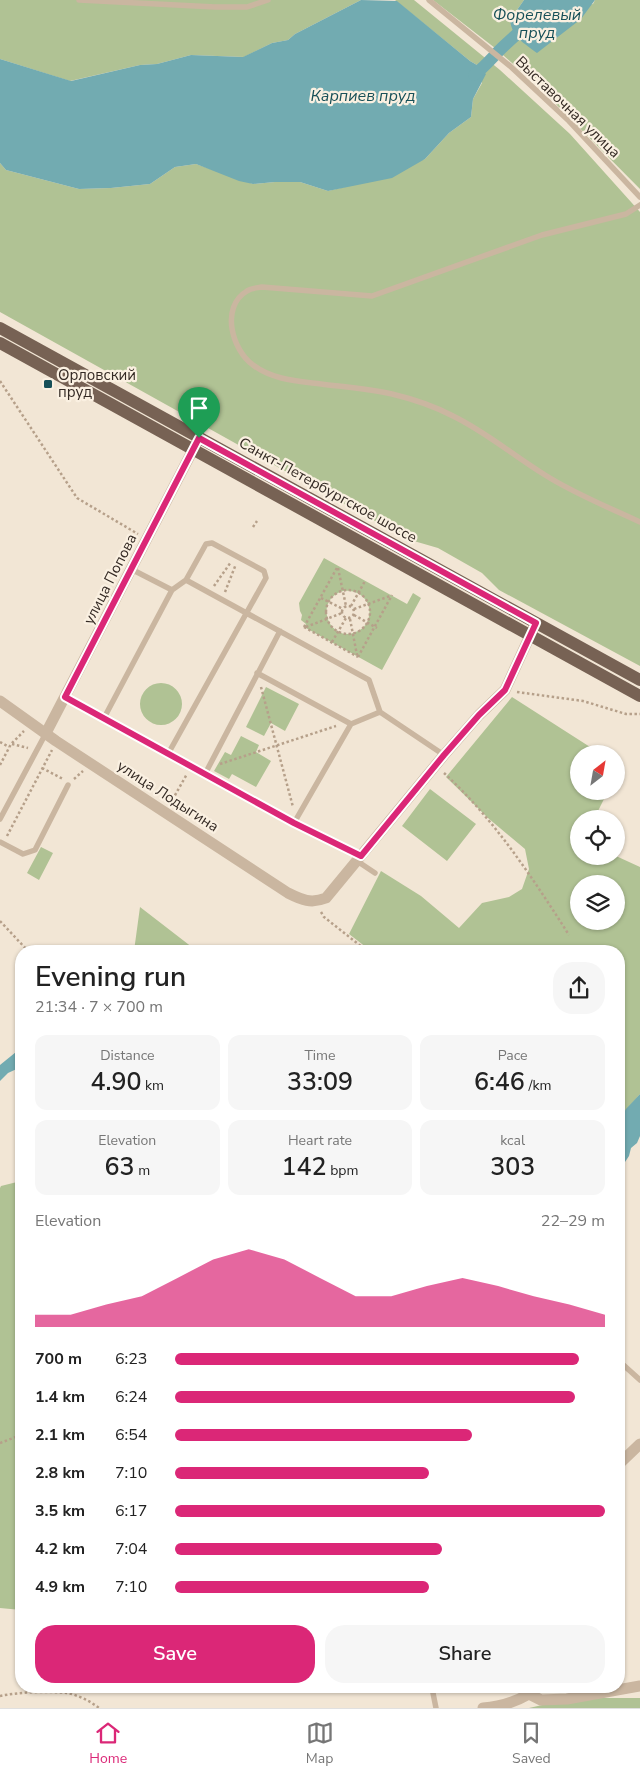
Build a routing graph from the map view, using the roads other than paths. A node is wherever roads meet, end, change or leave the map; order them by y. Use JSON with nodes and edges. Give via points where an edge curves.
{"nodes":[{"id":1,"x":79,"y":0,"type":"edge"},
{"id":2,"x":268,"y":0,"type":"edge"},
{"id":3,"x":430,"y":0,"type":"edge"},
{"id":4,"x":640,"y":197,"type":"edge"},
{"id":5,"x":640,"y":206,"type":"edge"},
{"id":6,"x":0,"y":328,"type":"edge"},
{"id":7,"x":0,"y":342,"type":"edge"},
{"id":8,"x":196,"y":443,"type":"junction"},
{"id":9,"x":640,"y":522,"type":"edge"},
{"id":10,"x":132,"y":569,"type":"junction"},
{"id":11,"x":186,"y":580,"type":"junction"},
{"id":12,"x":172,"y":590,"type":"junction"},
{"id":13,"x":246,"y":613,"type":"junction"},
{"id":14,"x":536,"y":623,"type":"junction"},
{"id":15,"x":280,"y":632,"type":"junction"},
{"id":16,"x":530,"y":635,"type":"junction"},
{"id":17,"x":257,"y":673,"type":"junction"},
{"id":18,"x":640,"y":680,"type":"edge"},
{"id":19,"x":640,"y":696,"type":"edge"},
{"id":20,"x":65,"y":697,"type":"junction"},
{"id":21,"x":0,"y":701,"type":"edge"},
{"id":22,"x":380,"y":712,"type":"junction"},
{"id":23,"x":104,"y":718,"type":"junction"},
{"id":24,"x":349,"y":723,"type":"junction"},
{"id":25,"x":46,"y":733,"type":"junction"},
{"id":26,"x":168,"y":754,"type":"junction"},
{"id":27,"x":444,"y":755,"type":"junction"},
{"id":28,"x":205,"y":774,"type":"junction"},
{"id":29,"x":68,"y":785,"type":"dead end"},
{"id":30,"x":0,"y":819,"type":"edge"},
{"id":31,"x":295,"y":821,"type":"junction"},
{"id":32,"x":1,"y":843,"type":"edge"},
{"id":33,"x":359,"y":858,"type":"junction"},
{"id":34,"x":375,"y":873,"type":"dead end"},
{"id":35,"x":625,"y":1367,"type":"edge"},
{"id":36,"x":640,"y":1380,"type":"edge"},
{"id":37,"x":640,"y":1444,"type":"edge"},
{"id":38,"x":625,"y":1458,"type":"edge"},
{"id":39,"x":640,"y":1686,"type":"edge"},
{"id":40,"x":625,"y":1689,"type":"edge"},
{"id":41,"x":433,"y":1693,"type":"edge"},
{"id":42,"x":526,"y":1693,"type":"edge"},
{"id":43,"x":533,"y":1693,"type":"edge"},
{"id":44,"x":601,"y":1693,"type":"edge"},
{"id":45,"x":436,"y":1708,"type":"edge"},
{"id":46,"x":483,"y":1708,"type":"edge"}],
"edges":[{"from":1,"to":2,"type":"lane","via":[[247,7]]},
{"from":3,"to":4,"type":"lane","name":"Выставочная улица","via":[[510,66],[569,121]]},
{"from":5,"to":9,"type":"lane","via":[[626,214],[542,236],[372,296],[262,287],[248,290],[238,299],[230,324],[241,352],[266,374],[284,380],[362,388],[425,404],[479,431],[546,476]]},
{"from":6,"to":8,"type":"main road","name":"Санкт-Петербургское шоссе"},
{"from":7,"to":8,"type":"main road","name":"Санкт-Петербургское шоссе"},
{"from":8,"to":10,"type":"street","name":"улица Попова"},
{"from":8,"to":14,"type":"main road","name":"Санкт-Петербургское шоссе"},
{"from":8,"to":16,"type":"main road","name":"Санкт-Петербургское шоссе"},
{"from":10,"to":12,"type":"lane"},
{"from":10,"to":20,"type":"street","name":"улица Попова"},
{"from":11,"to":12,"type":"lane"},
{"from":11,"to":13,"type":"lane"},
{"from":11,"to":13,"type":"lane","via":[[206,544],[212,542],[238,556],[264,571],[266,578]]},
{"from":12,"to":23,"type":"lane"},
{"from":13,"to":15,"type":"lane"},
{"from":13,"to":26,"type":"lane"},
{"from":14,"to":16,"type":"street"},
{"from":14,"to":18,"type":"main road","name":"Санкт-Петербургское шоссе"},
{"from":15,"to":17,"type":"lane"},
{"from":15,"to":22,"type":"lane","via":[[369,680]]},
{"from":16,"to":19,"type":"main road","name":"Санкт-Петербургское шоссе"},
{"from":16,"to":27,"type":"street","via":[[505,690]]},
{"from":17,"to":24,"type":"lane"},
{"from":17,"to":28,"type":"lane"},
{"from":20,"to":23,"type":"lane"},
{"from":20,"to":25,"type":"street","name":"улица Попова"},
{"from":21,"to":25,"type":"street","name":"улица Лодыгина"},
{"from":22,"to":24,"type":"lane"},
{"from":22,"to":27,"type":"lane"},
{"from":23,"to":26,"type":"lane"},
{"from":24,"to":31,"type":"lane"},
{"from":25,"to":30,"type":"lane"},
{"from":25,"to":33,"type":"street","name":"улица Лодыгина","via":[[303,901],[320,900]]},
{"from":26,"to":28,"type":"lane"},
{"from":27,"to":33,"type":"street"},
{"from":28,"to":31,"type":"lane"},
{"from":29,"to":32,"type":"lane","via":[[35,850],[22,854]]},
{"from":31,"to":33,"type":"lane"},
{"from":33,"to":34,"type":"lane"},
{"from":35,"to":36,"type":"lane"},
{"from":37,"to":38,"type":"street"},
{"from":39,"to":40,"type":"street"},
{"from":41,"to":45,"type":"lane"},
{"from":42,"to":46,"type":"street","via":[[520,1699],[494,1708]]},
{"from":43,"to":44,"type":"street","via":[[541,1700]]}]}
